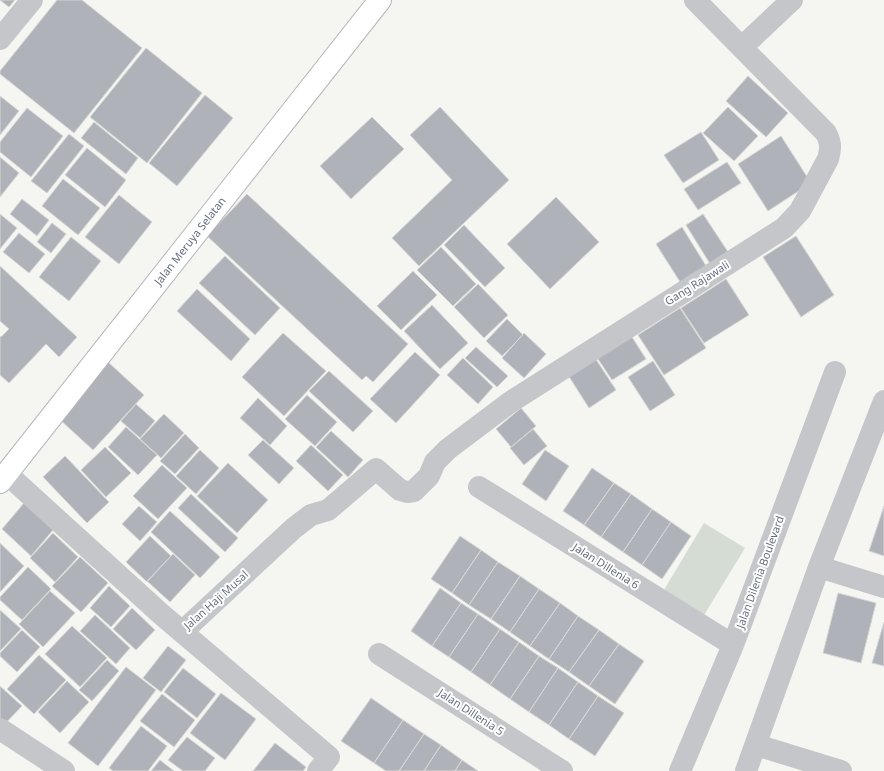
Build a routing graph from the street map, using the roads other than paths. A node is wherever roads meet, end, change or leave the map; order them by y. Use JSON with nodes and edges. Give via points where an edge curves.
{"nodes":[{"id":1,"x":32,"y":0,"type":"edge"},
{"id":2,"x":380,"y":0,"type":"edge"},
{"id":3,"x":695,"y":0,"type":"edge"},
{"id":4,"x":792,"y":0,"type":"edge"},
{"id":5,"x":0,"y":39,"type":"edge"},
{"id":6,"x":742,"y":47,"type":"junction"},
{"id":7,"x":835,"y":372,"type":"dead end"},
{"id":8,"x":884,"y":401,"type":"edge"},
{"id":9,"x":376,"y":469,"type":"joint"},
{"id":10,"x":3,"y":478,"type":"edge"},
{"id":11,"x":479,"y":487,"type":"dead end"},
{"id":12,"x":819,"y":567,"type":"junction"},
{"id":13,"x":884,"y":587,"type":"edge"},
{"id":14,"x":184,"y":631,"type":"junction"},
{"id":15,"x":733,"y":645,"type":"junction"},
{"id":16,"x":379,"y":654,"type":"dead end"},
{"id":17,"x":0,"y":729,"type":"edge"},
{"id":18,"x":756,"y":746,"type":"junction"},
{"id":19,"x":64,"y":771,"type":"edge"},
{"id":20,"x":318,"y":771,"type":"edge"},
{"id":21,"x":562,"y":771,"type":"edge"},
{"id":22,"x":680,"y":771,"type":"edge"},
{"id":23,"x":746,"y":771,"type":"edge"},
{"id":24,"x":841,"y":771,"type":"edge"}],
"edges":[{"from":1,"to":5,"type":"street"},
{"from":2,"to":10,"type":"main road","name":"Jalan Meruya Selatan"},
{"from":3,"to":6,"type":"street","name":"Gang Rajawali"},
{"from":4,"to":6,"type":"street"},
{"from":6,"to":9,"type":"street","name":"Gang Rajawali","via":[[830,140],[831,150],[828,159],[800,211],[784,228],[509,403],[448,449],[435,462],[429,476],[414,491],[400,490]]},
{"from":7,"to":15,"type":"street","name":"Jalan Dilenia Boulevard"},
{"from":8,"to":12,"type":"street"},
{"from":9,"to":14,"type":"street","name":"Jalan Haji Musal","via":[[328,510],[311,515],[294,528]]},
{"from":10,"to":14,"type":"street","name":"Jalan Haji Musal"},
{"from":11,"to":15,"type":"street","name":"Jalan Dillenia 6"},
{"from":12,"to":13,"type":"street"},
{"from":12,"to":18,"type":"street"},
{"from":14,"to":20,"type":"street","via":[[329,757]]},
{"from":15,"to":22,"type":"street","name":"Jalan Dilenia Boulevard"},
{"from":16,"to":21,"type":"street","name":"Jalan Dillenia 5"},
{"from":17,"to":19,"type":"street"},
{"from":18,"to":23,"type":"street"},
{"from":18,"to":24,"type":"street"}]}
